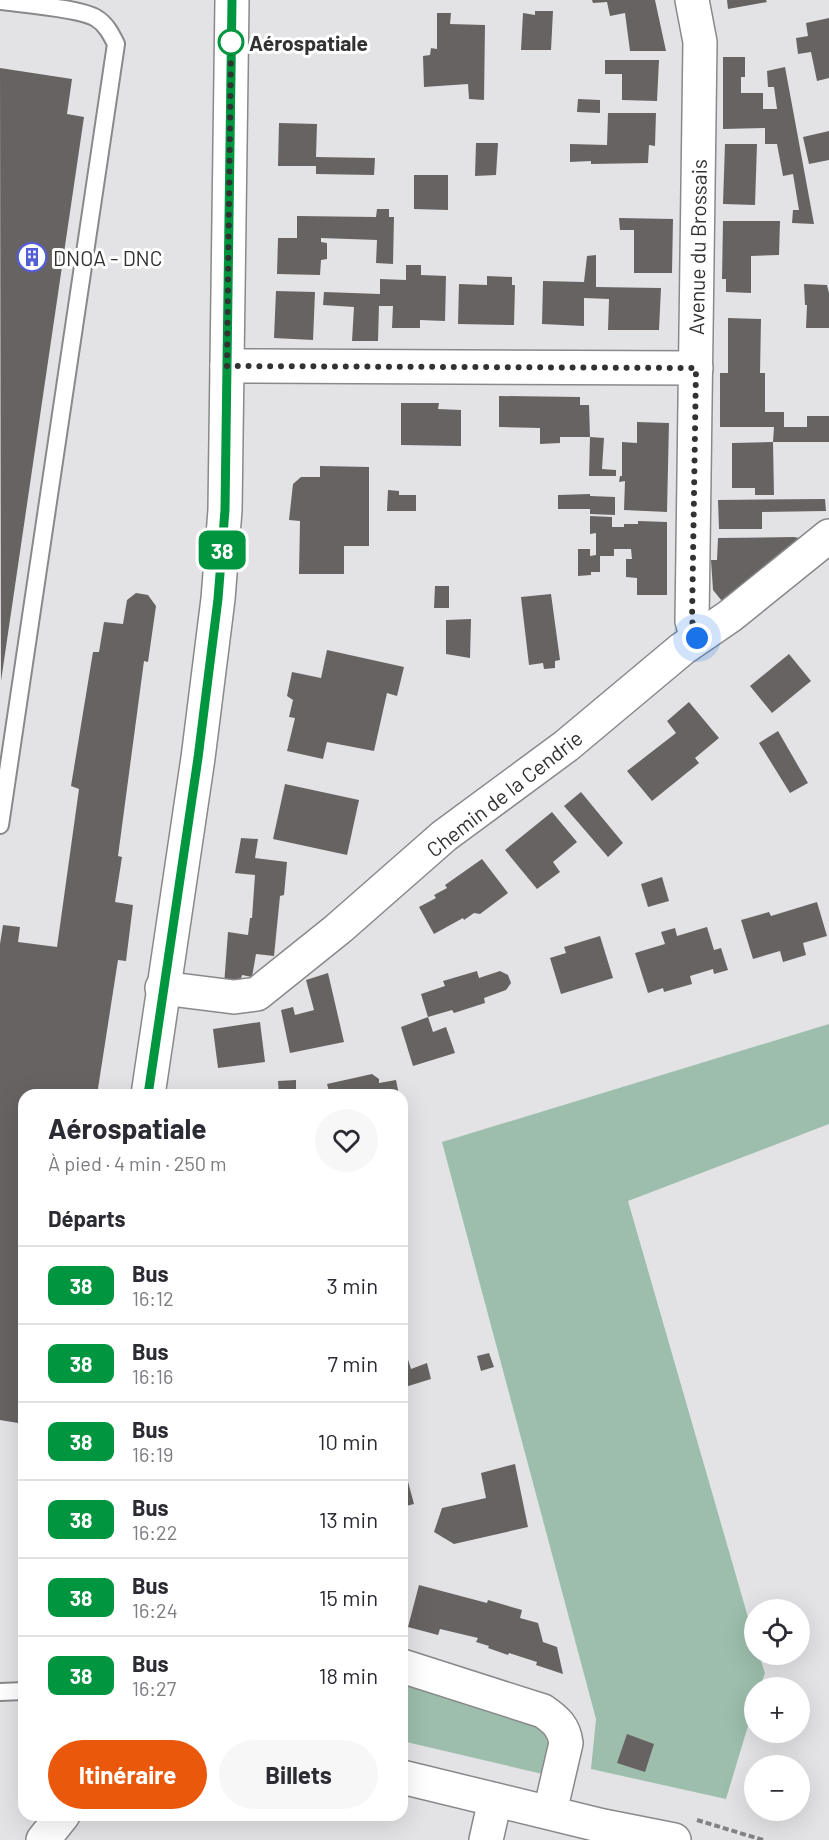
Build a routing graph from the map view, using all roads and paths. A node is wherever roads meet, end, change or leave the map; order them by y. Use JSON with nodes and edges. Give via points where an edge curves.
{"nodes":[{"id":1,"x":232,"y":0,"type":"edge"},
{"id":2,"x":692,"y":0,"type":"edge"},
{"id":3,"x":0,"y":1,"type":"edge"},
{"id":4,"x":227,"y":366,"type":"junction"},
{"id":5,"x":696,"y":368,"type":"junction"},
{"id":6,"x":829,"y":536,"type":"edge"},
{"id":7,"x":697,"y":638,"type":"junction"},
{"id":8,"x":0,"y":825,"type":"edge"},
{"id":9,"x":162,"y":988,"type":"junction"},
{"id":10,"x":149,"y":1089,"type":"edge"},
{"id":11,"x":408,"y":1668,"type":"edge"},
{"id":12,"x":18,"y":1691,"type":"edge"},
{"id":13,"x":0,"y":1692,"type":"edge"},
{"id":14,"x":408,"y":1778,"type":"edge"},
{"id":15,"x":495,"y":1800,"type":"junction"},
{"id":16,"x":550,"y":1812,"type":"junction"},
{"id":17,"x":40,"y":1821,"type":"edge"},
{"id":18,"x":58,"y":1821,"type":"edge"},
{"id":19,"x":35,"y":1840,"type":"edge"},
{"id":20,"x":43,"y":1840,"type":"edge"},
{"id":21,"x":486,"y":1840,"type":"edge"},
{"id":22,"x":674,"y":1840,"type":"edge"}],
"edges":[{"from":1,"to":4,"type":"street"},
{"from":2,"to":5,"type":"street","name":"Avenue du Brossais","via":[[700,42]]},
{"from":3,"to":8,"type":"lane","via":[[83,13],[98,19],[116,44]]},
{"from":4,"to":5,"type":"street"},
{"from":4,"to":9,"type":"street","via":[[225,510],[218,599]]},
{"from":5,"to":7,"type":"street","name":"Avenue du Brossais","via":[[692,621]]},
{"from":6,"to":7,"type":"street","name":"Chemin de la Cendrie"},
{"from":7,"to":9,"type":"street","name":"Chemin de la Cendrie","via":[[566,746],[444,836],[256,994],[234,997]]},
{"from":9,"to":10,"type":"street"},
{"from":11,"to":16,"type":"street","via":[[543,1711],[560,1724],[566,1743]]},
{"from":12,"to":13,"type":"lane"},
{"from":14,"to":15,"type":"street"},
{"from":15,"to":16,"type":"street"},
{"from":15,"to":21,"type":"street"},
{"from":16,"to":22,"type":"street"},
{"from":17,"to":19,"type":"street"},
{"from":18,"to":20,"type":"street"}]}
